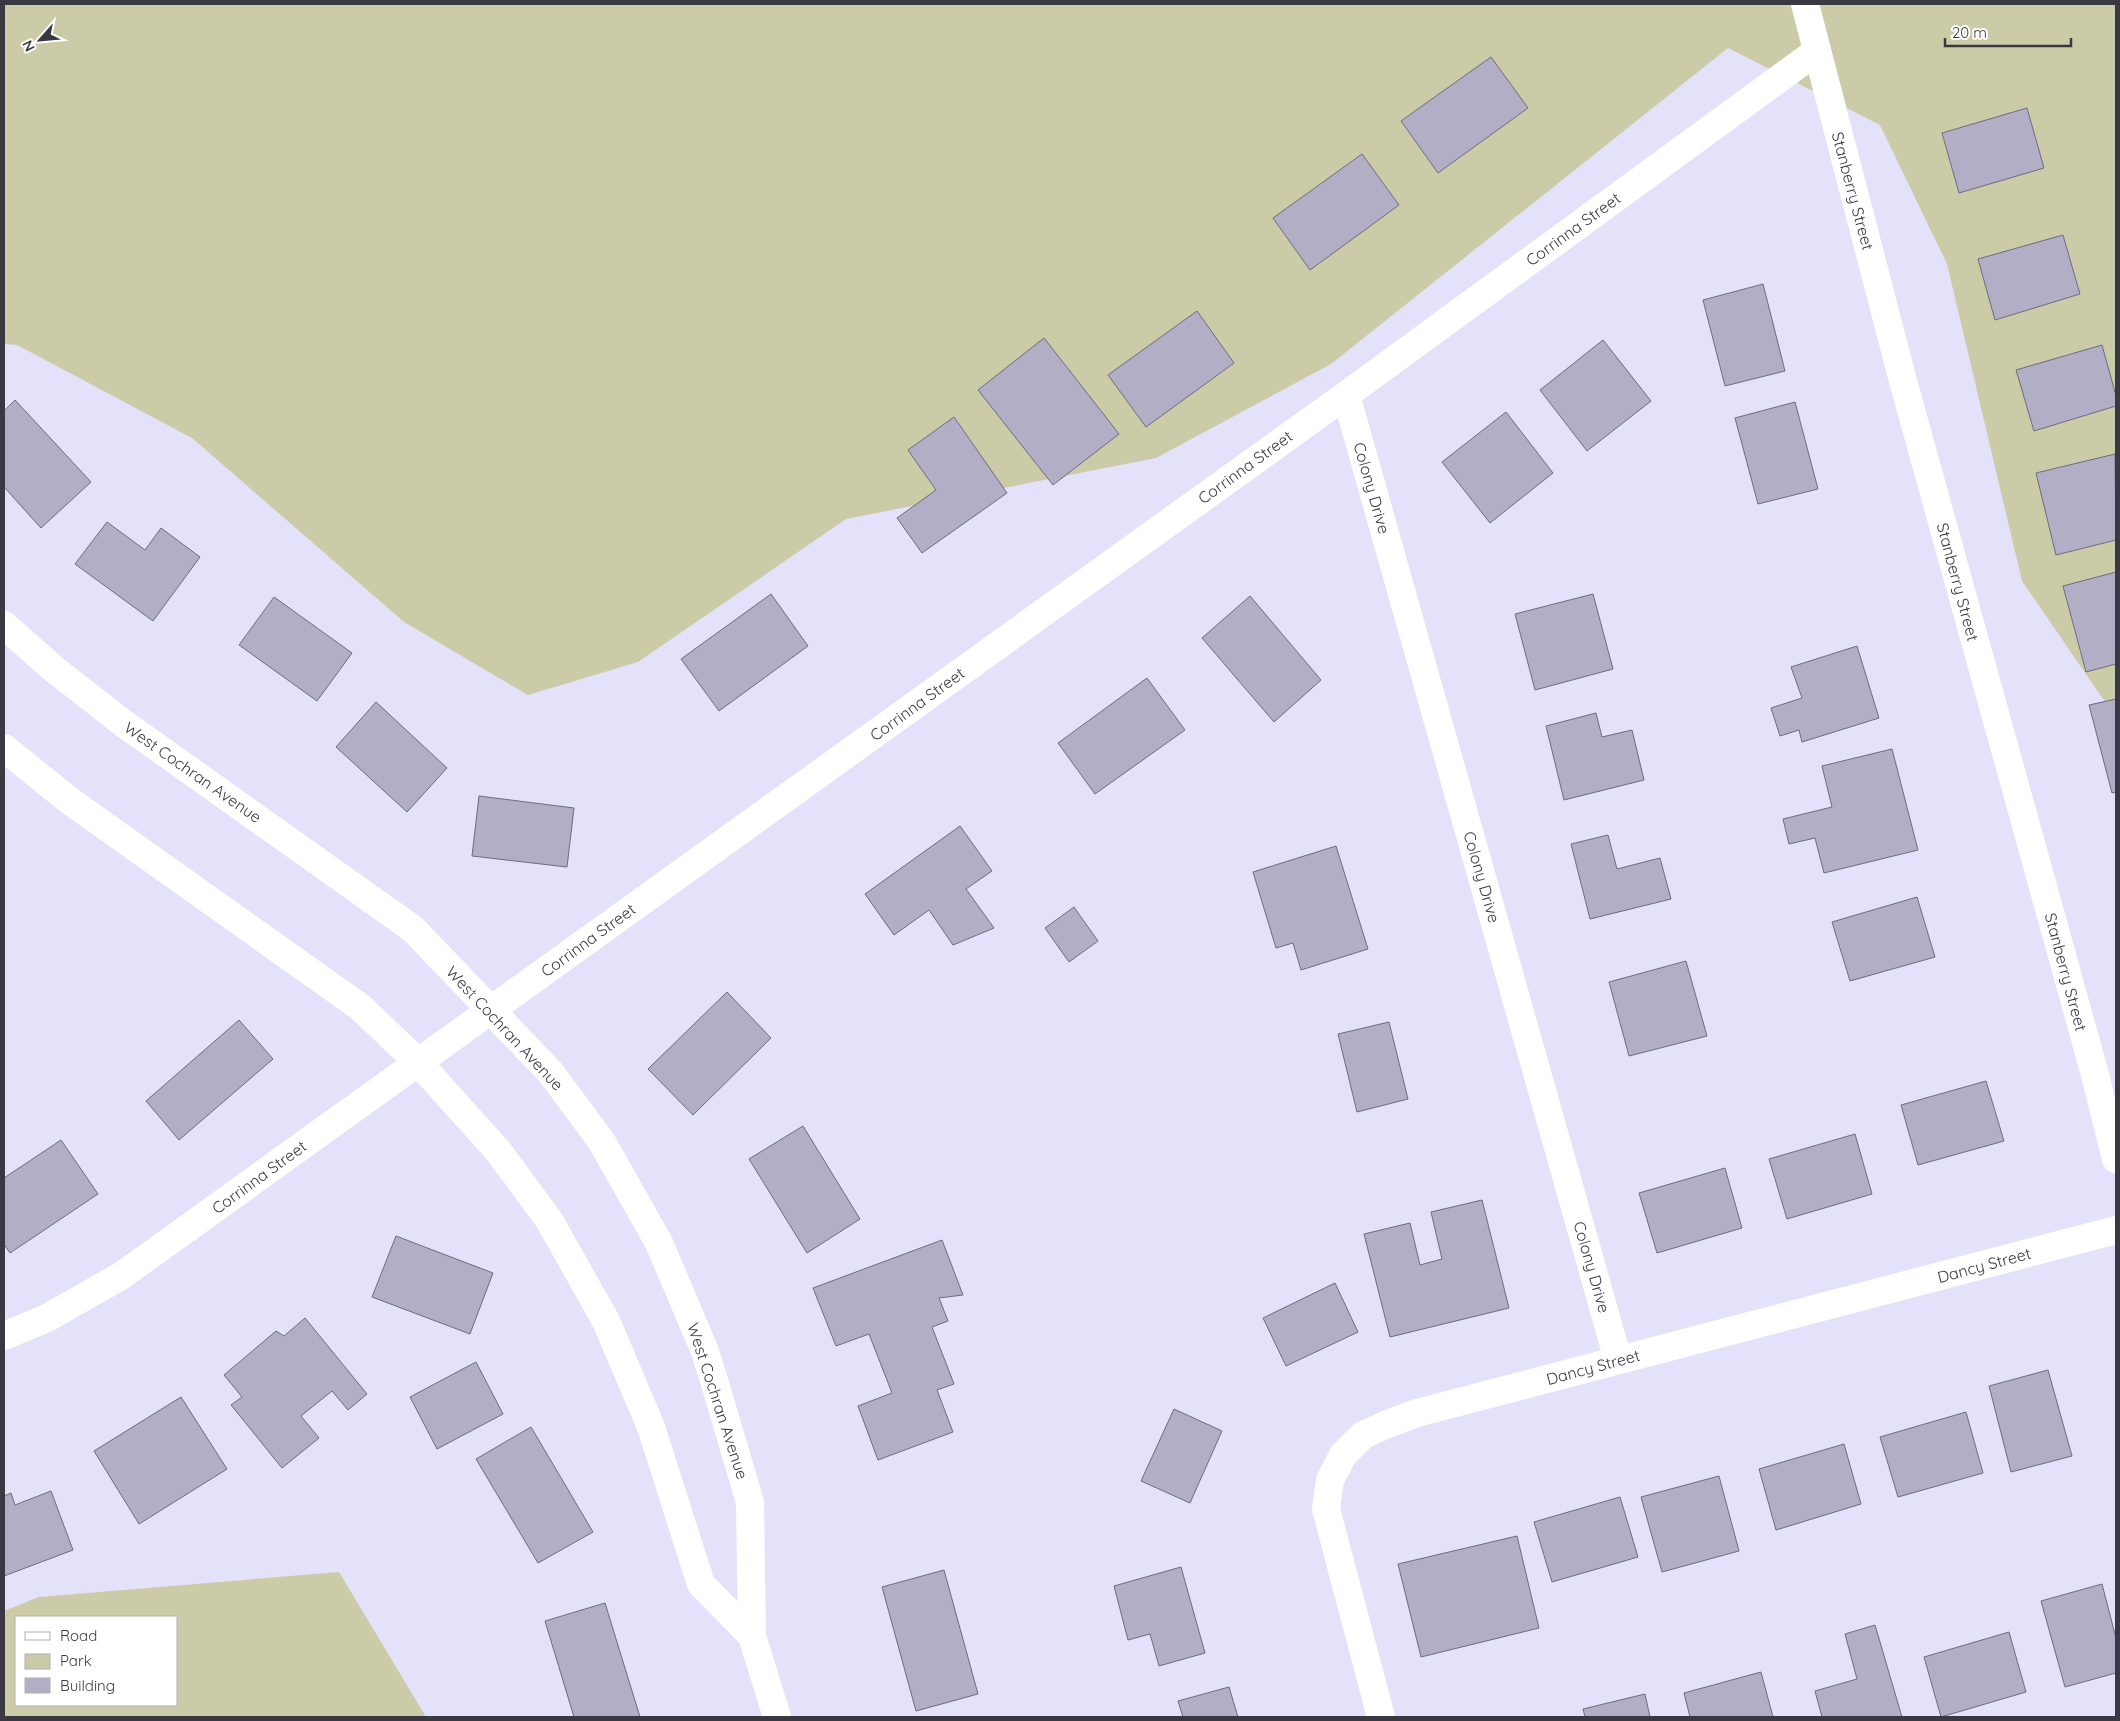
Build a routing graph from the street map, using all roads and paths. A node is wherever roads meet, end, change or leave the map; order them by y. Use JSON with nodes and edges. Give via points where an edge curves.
{"nodes":[{"id":1,"x":1804,"y":4,"type":"edge"},
{"id":2,"x":1817,"y":51,"type":"junction"},
{"id":3,"x":1346,"y":395,"type":"junction"},
{"id":4,"x":4,"y":625,"type":"edge"},
{"id":5,"x":4,"y":748,"type":"edge"},
{"id":6,"x":491,"y":1010,"type":"junction"},
{"id":7,"x":418,"y":1062,"type":"junction"},
{"id":8,"x":2116,"y":1159,"type":"edge"},
{"id":9,"x":2116,"y":1230,"type":"edge"},
{"id":10,"x":4,"y":1336,"type":"edge"},
{"id":11,"x":1618,"y":1360,"type":"junction"},
{"id":12,"x":752,"y":1636,"type":"junction"},
{"id":13,"x":777,"y":1717,"type":"edge"},
{"id":14,"x":1381,"y":1717,"type":"edge"}],
"edges":[{"from":1,"to":2,"type":"street","name":"Stanberry Street"},
{"from":2,"to":3,"type":"street","name":"Corrinna Street"},
{"from":2,"to":8,"type":"street","name":"Stanberry Street","via":[[1902,380]]},
{"from":3,"to":6,"type":"street","name":"Corrinna Street"},
{"from":3,"to":11,"type":"street","name":"Colony Drive"},
{"from":4,"to":6,"type":"street","name":"West Cochran Avenue","via":[[123,723],[413,929]]},
{"from":5,"to":7,"type":"street","name":"West Cochran Avenue","via":[[70,801],[360,1007]]},
{"from":6,"to":7,"type":"street","name":"Corrinna Street"},
{"from":6,"to":12,"type":"street","name":"West Cochran Avenue","via":[[551,1073],[602,1142],[660,1243],[704,1349],[750,1502]]},
{"from":7,"to":10,"type":"street","name":"Corrinna Street","via":[[121,1276],[46,1318]]},
{"from":7,"to":12,"type":"street","name":"West Cochran Avenue","via":[[498,1151],[549,1220],[606,1320],[644,1409],[701,1584]]},
{"from":9,"to":11,"type":"street","name":"Dancy Street"},
{"from":11,"to":14,"type":"street","name":"Dancy Street","via":[[1390,1423],[1363,1435],[1343,1455],[1330,1480],[1326,1509]]},
{"from":12,"to":13,"type":"street","name":"West Cochran Avenue"}]}
